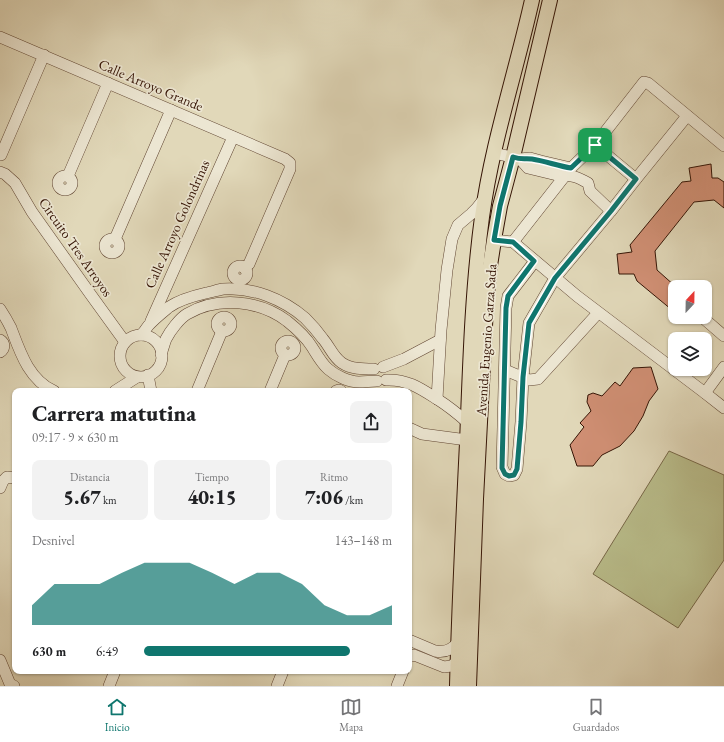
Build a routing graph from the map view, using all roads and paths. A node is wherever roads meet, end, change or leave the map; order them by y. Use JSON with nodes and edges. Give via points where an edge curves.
{"nodes":[{"id":1,"x":532,"y":0,"type":"edge"},
{"id":2,"x":550,"y":0,"type":"edge"},
{"id":3,"x":0,"y":36,"type":"edge"},
{"id":4,"x":44,"y":56,"type":"junction"},
{"id":5,"x":108,"y":83,"type":"junction"},
{"id":6,"x":171,"y":110,"type":"junction"},
{"id":7,"x":687,"y":116,"type":"junction"},
{"id":8,"x":233,"y":137,"type":"junction"},
{"id":9,"x":595,"y":145,"type":"junction"},
{"id":10,"x":724,"y":146,"type":"edge"},
{"id":11,"x":494,"y":153,"type":"junction"},
{"id":12,"x":1,"y":156,"type":"edge"},
{"id":13,"x":517,"y":158,"type":"junction"},
{"id":14,"x":0,"y":172,"type":"edge"},
{"id":15,"x":568,"y":172,"type":"junction"},
{"id":16,"x":68,"y":176,"type":"dead end"},
{"id":17,"x":636,"y":179,"type":"junction"},
{"id":18,"x":485,"y":197,"type":"junction"},
{"id":19,"x":611,"y":211,"type":"junction"},
{"id":20,"x":115,"y":239,"type":"dead end"},
{"id":21,"x":494,"y":240,"type":"junction"},
{"id":22,"x":513,"y":242,"type":"junction"},
{"id":23,"x":534,"y":261,"type":"junction"},
{"id":24,"x":244,"y":268,"type":"dead end"},
{"id":25,"x":555,"y":278,"type":"junction"},
{"id":26,"x":165,"y":287,"type":"junction"},
{"id":27,"x":180,"y":301,"type":"junction"},
{"id":28,"x":0,"y":309,"type":"edge"},
{"id":29,"x":598,"y":313,"type":"junction"},
{"id":30,"x":710,"y":324,"type":"edge"},
{"id":31,"x":149,"y":325,"type":"junction"},
{"id":32,"x":222,"y":331,"type":"dead end"},
{"id":33,"x":141,"y":336,"type":"junction"},
{"id":34,"x":724,"y":336,"type":"edge"},
{"id":35,"x":0,"y":340,"type":"edge"},
{"id":36,"x":440,"y":340,"type":"junction"},
{"id":37,"x":125,"y":342,"type":"junction"},
{"id":38,"x":0,"y":352,"type":"edge"},
{"id":39,"x":161,"y":354,"type":"junction"},
{"id":40,"x":285,"y":355,"type":"dead end"},
{"id":41,"x":397,"y":362,"type":"junction"},
{"id":42,"x":724,"y":367,"type":"edge"},
{"id":43,"x":505,"y":370,"type":"junction"},
{"id":44,"x":142,"y":376,"type":"junction"},
{"id":45,"x":523,"y":377,"type":"junction"},
{"id":46,"x":400,"y":380,"type":"junction"},
{"id":47,"x":47,"y":388,"type":"edge"},
{"id":48,"x":120,"y":388,"type":"edge"},
{"id":49,"x":149,"y":388,"type":"edge"},
{"id":50,"x":198,"y":388,"type":"edge"},
{"id":51,"x":271,"y":388,"type":"edge"},
{"id":52,"x":705,"y":393,"type":"junction"},
{"id":53,"x":437,"y":399,"type":"junction"},
{"id":54,"x":724,"y":408,"type":"edge"},
{"id":55,"x":468,"y":422,"type":"junction"},
{"id":56,"x":412,"y":430,"type":"edge"},
{"id":57,"x":467,"y":440,"type":"junction"},
{"id":58,"x":12,"y":478,"type":"edge"},
{"id":59,"x":1,"y":483,"type":"edge"},
{"id":60,"x":412,"y":641,"type":"edge"},
{"id":61,"x":458,"y":642,"type":"junction"},
{"id":62,"x":412,"y":656,"type":"edge"},
{"id":63,"x":0,"y":660,"type":"edge"},
{"id":64,"x":457,"y":662,"type":"junction"},
{"id":65,"x":114,"y":674,"type":"edge"},
{"id":66,"x":283,"y":674,"type":"edge"},
{"id":67,"x":402,"y":674,"type":"edge"},
{"id":68,"x":14,"y":686,"type":"edge"},
{"id":69,"x":109,"y":686,"type":"edge"},
{"id":70,"x":277,"y":686,"type":"edge"},
{"id":71,"x":397,"y":686,"type":"edge"},
{"id":72,"x":457,"y":686,"type":"edge"},
{"id":73,"x":469,"y":686,"type":"edge"}],
"edges":[{"from":1,"to":11,"type":"main road","name":"Avenida Eugenio Garza Sada"},
{"from":2,"to":13,"type":"main road","name":"Avenida Eugenio Garza Sada"},
{"from":3,"to":4,"type":"street","name":"Calle Arroyo Grande"},
{"from":4,"to":5,"type":"street","name":"Calle Arroyo Grande"},
{"from":4,"to":12,"type":"street"},
{"from":5,"to":6,"type":"street","name":"Calle Arroyo Grande"},
{"from":5,"to":16,"type":"street"},
{"from":6,"to":8,"type":"street","name":"Calle Arroyo Grande"},
{"from":6,"to":20,"type":"street"},
{"from":7,"to":9,"type":"street","via":[[644,82]]},
{"from":7,"to":10,"type":"street"},
{"from":7,"to":17,"type":"street"},
{"from":8,"to":24,"type":"street","name":"Calle Arroyo Grande","via":[[290,163],[290,169],[249,264]]},
{"from":8,"to":26,"type":"street","name":"Calle Arroyo Golondrinas"},
{"from":9,"to":15,"type":"street"},
{"from":9,"to":17,"type":"street"},
{"from":11,"to":13,"type":"street"},
{"from":11,"to":18,"type":"main road","name":"Avenida Eugenio Garza Sada"},
{"from":13,"to":15,"type":"street","via":[[530,158]]},
{"from":13,"to":21,"type":"main road","name":"Avenida Eugenio Garza Sada","via":[[500,206]]},
{"from":14,"to":37,"type":"street","name":"Circuito Tres Arroyos","via":[[15,183],[36,217]]},
{"from":15,"to":19,"type":"street","via":[[588,183],[590,191]]},
{"from":15,"to":22,"type":"street"},
{"from":17,"to":19,"type":"street"},
{"from":18,"to":36,"type":"street","via":[[458,225],[452,238]]},
{"from":18,"to":55,"type":"main road","name":"Avenida Eugenio Garza Sada","via":[[475,288]]},
{"from":19,"to":25,"type":"street"},
{"from":21,"to":22,"type":"street"},
{"from":21,"to":73,"type":"main road","name":"Avenida Eugenio Garza Sada","via":[[486,307]]},
{"from":22,"to":23,"type":"street"},
{"from":23,"to":25,"type":"street"},
{"from":23,"to":43,"type":"street","via":[[508,296]]},
{"from":25,"to":29,"type":"street"},
{"from":25,"to":45,"type":"street","via":[[529,323]]},
{"from":26,"to":27,"type":"street","via":[[170,297]]},
{"from":26,"to":31,"type":"street","name":"Calle Arroyo Golondrinas"},
{"from":27,"to":31,"type":"street"},
{"from":27,"to":41,"type":"street","via":[[223,289],[244,289],[264,294],[285,304],[305,319],[342,363],[364,369],[379,368]]},
{"from":28,"to":47,"type":"street","via":[[26,365]]},
{"from":29,"to":45,"type":"street","via":[[538,379],[529,380]]},
{"from":29,"to":52,"type":"street"},
{"from":30,"to":34,"type":"street"},
{"from":31,"to":33,"type":"street"},
{"from":32,"to":50,"type":"street"},
{"from":33,"to":37,"type":"street","via":[[131,337]]},
{"from":33,"to":39,"type":"street","via":[[155,341]]},
{"from":35,"to":38,"type":"street","via":[[4,347]]},
{"from":36,"to":41,"type":"street"},
{"from":36,"to":53,"type":"street"},
{"from":37,"to":44,"type":"street","via":[[120,351],[122,365],[132,375]]},
{"from":39,"to":44,"type":"street","via":[[160,364],[156,370],[152,374]]},
{"from":39,"to":46,"type":"street","via":[[166,339],[186,314],[207,305],[232,302],[251,304],[269,310],[302,333],[332,372],[358,382]]},
{"from":40,"to":51,"type":"street"},
{"from":41,"to":46,"type":"street","via":[[394,373]]},
{"from":42,"to":52,"type":"street"},
{"from":43,"to":45,"type":"street"},
{"from":43,"to":45,"type":"street","via":[[502,468],[509,476],[514,475],[517,469]]},
{"from":44,"to":48,"type":"street"},
{"from":44,"to":49,"type":"street"},
{"from":46,"to":53,"type":"street","via":[[420,388]]},
{"from":52,"to":54,"type":"street"},
{"from":53,"to":55,"type":"street"},
{"from":55,"to":57,"type":"main road","name":"Avenida Eugenio Garza Sada"},
{"from":56,"to":57,"type":"street","via":[[422,434]]},
{"from":57,"to":61,"type":"main road","name":"Avenida Eugenio Garza Sada"},
{"from":58,"to":59,"type":"street","via":[[8,477]]},
{"from":60,"to":61,"type":"street","via":[[440,652],[449,650]]},
{"from":61,"to":64,"type":"main road","name":"Avenida Eugenio Garza Sada"},
{"from":62,"to":64,"type":"street","via":[[444,667]]},
{"from":63,"to":68,"type":"street","via":[[10,684]]},
{"from":64,"to":72,"type":"main road","name":"Avenida Eugenio Garza Sada"},
{"from":65,"to":69,"type":"street"},
{"from":66,"to":70,"type":"street"},
{"from":67,"to":71,"type":"street"}]}
